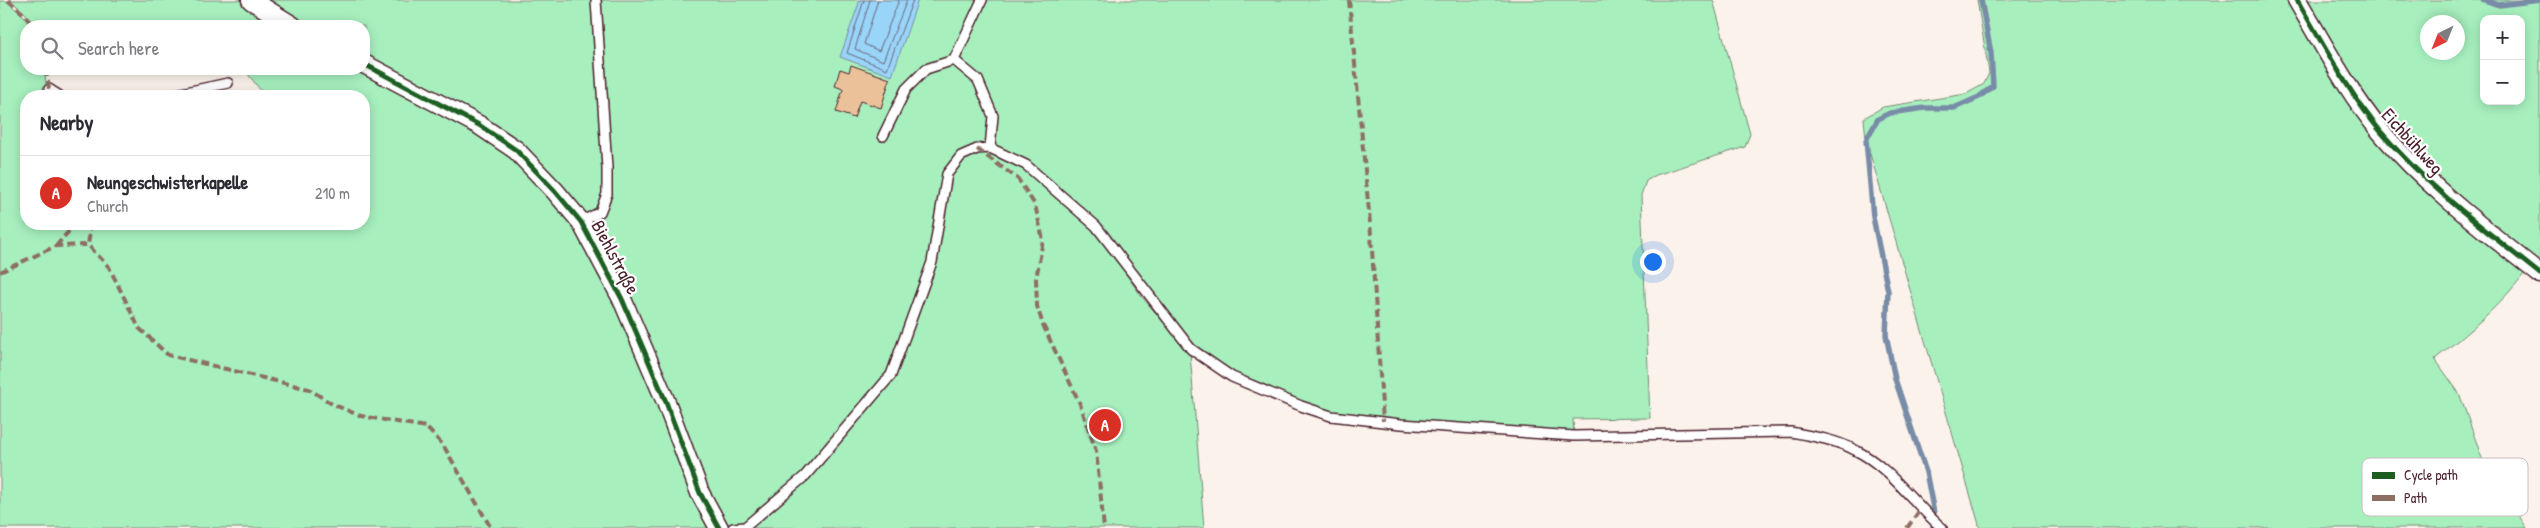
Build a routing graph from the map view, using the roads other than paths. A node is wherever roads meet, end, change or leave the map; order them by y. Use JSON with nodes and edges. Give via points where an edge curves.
{"nodes":[{"id":1,"x":251,"y":0,"type":"edge"},
{"id":2,"x":596,"y":0,"type":"edge"},
{"id":3,"x":982,"y":0,"type":"edge"},
{"id":4,"x":2297,"y":0,"type":"edge"},
{"id":5,"x":283,"y":20,"type":"edge"},
{"id":6,"x":954,"y":60,"type":"junction"},
{"id":7,"x":370,"y":67,"type":"edge"},
{"id":8,"x":228,"y":83,"type":"dead end"},
{"id":9,"x":195,"y":90,"type":"edge"},
{"id":10,"x":883,"y":136,"type":"dead end"},
{"id":11,"x":990,"y":148,"type":"junction"},
{"id":12,"x":581,"y":222,"type":"junction"},
{"id":13,"x":2540,"y":274,"type":"edge"},
{"id":14,"x":719,"y":528,"type":"edge"},
{"id":15,"x":733,"y":528,"type":"edge"},
{"id":16,"x":1942,"y":528,"type":"edge"}],
"edges":[{"from":1,"to":5,"type":"street"},
{"from":2,"to":12,"type":"lane","via":[[607,194],[600,212]]},
{"from":3,"to":6,"type":"lane"},
{"from":4,"to":13,"type":"street","name":"Eichbühlweg","via":[[2350,88],[2381,131],[2425,179]]},
{"from":6,"to":10,"type":"lane","via":[[926,69],[906,89]]},
{"from":6,"to":11,"type":"lane","via":[[978,80],[993,116]]},
{"from":7,"to":12,"type":"street","name":"Biehlstraße","via":[[479,125],[516,150]]},
{"from":8,"to":9,"type":"lane"},
{"from":11,"to":15,"type":"lane","via":[[977,148],[961,156],[947,174],[932,262],[891,375],[805,476],[745,527]]},
{"from":11,"to":16,"type":"lane","via":[[1026,165],[1096,226],[1191,349],[1232,377],[1275,396],[1331,416],[1401,424],[1574,436],[1782,432],[1823,438],[1856,450],[1886,472],[1920,510]]},
{"from":12,"to":14,"type":"street","name":"Biehlstraße","via":[[622,299],[700,493]]}]}
